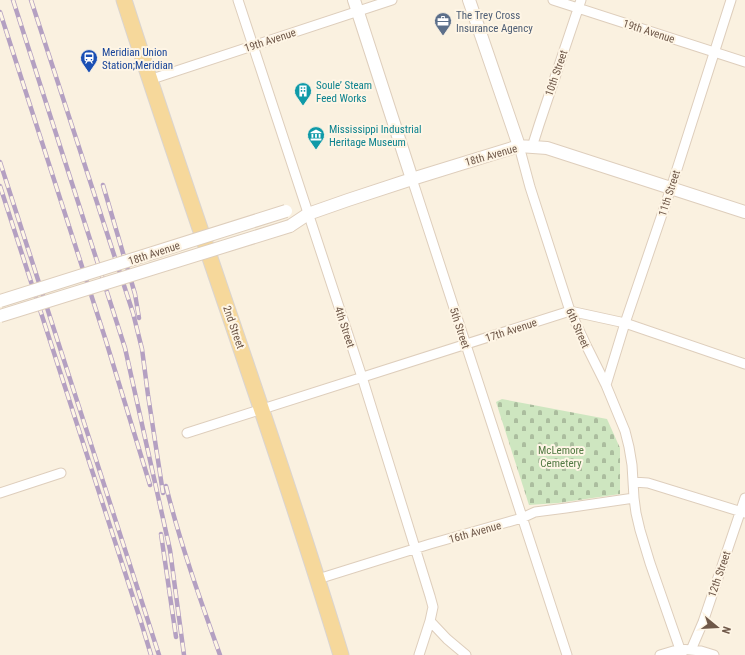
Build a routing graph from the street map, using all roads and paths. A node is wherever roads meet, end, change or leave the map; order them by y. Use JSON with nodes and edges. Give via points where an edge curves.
{"nodes":[{"id":1,"x":124,"y":0,"type":"edge"},
{"id":2,"x":238,"y":0,"type":"edge"},
{"id":3,"x":392,"y":0,"type":"edge"},
{"id":4,"x":469,"y":0,"type":"edge"},
{"id":5,"x":553,"y":0,"type":"edge"},
{"id":6,"x":731,"y":0,"type":"edge"},
{"id":7,"x":579,"y":4,"type":"edge"},
{"id":8,"x":356,"y":5,"type":"edge"},
{"id":9,"x":254,"y":45,"type":"junction"},
{"id":10,"x":715,"y":52,"type":"junction"},
{"id":11,"x":745,"y":62,"type":"edge"},
{"id":12,"x":149,"y":80,"type":"junction"},
{"id":13,"x":518,"y":146,"type":"junction"},
{"id":14,"x":532,"y":147,"type":"junction"},
{"id":15,"x":412,"y":179,"type":"junction"},
{"id":16,"x":671,"y":188,"type":"junction"},
{"id":17,"x":745,"y":212,"type":"edge"},
{"id":18,"x":308,"y":214,"type":"junction"},
{"id":19,"x":0,"y":301,"type":"edge"},
{"id":20,"x":570,"y":311,"type":"junction"},
{"id":21,"x":0,"y":316,"type":"edge"},
{"id":22,"x":625,"y":323,"type":"junction"},
{"id":23,"x":465,"y":344,"type":"junction"},
{"id":24,"x":745,"y":364,"type":"edge"},
{"id":25,"x":362,"y":377,"type":"junction"},
{"id":26,"x":606,"y":385,"type":"junction"},
{"id":27,"x":262,"y":409,"type":"junction"},
{"id":28,"x":187,"y":433,"type":"dead end"},
{"id":29,"x":61,"y":473,"type":"dead end"},
{"id":30,"x":633,"y":482,"type":"junction"},
{"id":31,"x":0,"y":493,"type":"edge"},
{"id":32,"x":634,"y":498,"type":"junction"},
{"id":33,"x":745,"y":498,"type":"edge"},
{"id":34,"x":743,"y":512,"type":"edge"},
{"id":35,"x":522,"y":518,"type":"junction"},
{"id":36,"x":416,"y":549,"type":"junction"},
{"id":37,"x":318,"y":579,"type":"junction"},
{"id":38,"x":430,"y":621,"type":"junction"},
{"id":39,"x":691,"y":650,"type":"junction"},
{"id":40,"x":681,"y":652,"type":"edge"},
{"id":41,"x":341,"y":655,"type":"edge"},
{"id":42,"x":419,"y":655,"type":"edge"},
{"id":43,"x":466,"y":655,"type":"edge"},
{"id":44,"x":567,"y":655,"type":"edge"},
{"id":45,"x":660,"y":655,"type":"edge"},
{"id":46,"x":714,"y":655,"type":"edge"}],
"edges":[{"from":1,"to":12,"type":"main road","name":"2nd Street"},
{"from":2,"to":9,"type":"street","name":"4th Street"},
{"from":3,"to":8,"type":"street","name":"19th Avenue"},
{"from":4,"to":13,"type":"street","name":"6th Street"},
{"from":5,"to":7,"type":"street","name":"19th Avenue"},
{"from":6,"to":10,"type":"street","name":"11th Street"},
{"from":7,"to":10,"type":"street","name":"19th Avenue"},
{"from":7,"to":14,"type":"street","name":"10th Street"},
{"from":8,"to":9,"type":"street","name":"19th Avenue"},
{"from":8,"to":15,"type":"street","name":"5th Street"},
{"from":9,"to":12,"type":"street","name":"19th Avenue"},
{"from":9,"to":18,"type":"street","name":"4th Street"},
{"from":10,"to":11,"type":"street","name":"19th Avenue"},
{"from":10,"to":16,"type":"street","name":"11th Street"},
{"from":12,"to":27,"type":"main road","name":"2nd Street"},
{"from":13,"to":14,"type":"street","name":"18th Avenue"},
{"from":13,"to":15,"type":"street","name":"18th Avenue"},
{"from":13,"to":20,"type":"street","name":"6th Street"},
{"from":14,"to":16,"type":"street","name":"18th Avenue","via":[[547,148]]},
{"from":15,"to":18,"type":"street","name":"18th Avenue"},
{"from":15,"to":23,"type":"street","name":"5th Street"},
{"from":16,"to":17,"type":"street","name":"18th Avenue"},
{"from":16,"to":22,"type":"street","name":"11th Street"},
{"from":18,"to":19,"type":"street","name":"18th Avenue","bridge":true,"via":[[286,211]]},
{"from":18,"to":21,"type":"street","name":"18th Avenue","bridge":true,"via":[[290,226]]},
{"from":18,"to":25,"type":"street","name":"4th Street"},
{"from":20,"to":22,"type":"street","name":"17th Avenue"},
{"from":20,"to":23,"type":"street","name":"17th Avenue"},
{"from":20,"to":26,"type":"street","name":"6th Street"},
{"from":22,"to":24,"type":"street","name":"17th Avenue"},
{"from":22,"to":26,"type":"street","name":"11th Street"},
{"from":23,"to":25,"type":"street","name":"17th Avenue"},
{"from":23,"to":35,"type":"street","name":"5th Street"},
{"from":25,"to":27,"type":"street","name":"17th Avenue"},
{"from":25,"to":36,"type":"street","name":"4th Street"},
{"from":26,"to":30,"type":"street","name":"6th Street","via":[[625,431]]},
{"from":27,"to":28,"type":"street","name":"17th Avenue"},
{"from":27,"to":37,"type":"main road","name":"2nd Street"},
{"from":29,"to":31,"type":"street"},
{"from":30,"to":32,"type":"street","name":"6th Street"},
{"from":30,"to":34,"type":"street","via":[[648,483]]},
{"from":32,"to":35,"type":"street","name":"16th Avenue","via":[[535,512]]},
{"from":32,"to":40,"type":"street","name":"6th Street","via":[[650,563]]},
{"from":33,"to":34,"type":"street","name":"12th Street"},
{"from":34,"to":39,"type":"street","name":"12th Street"},
{"from":35,"to":36,"type":"street","name":"16th Avenue"},
{"from":35,"to":44,"type":"street","name":"5th Street"},
{"from":36,"to":37,"type":"street","name":"16th Avenue"},
{"from":36,"to":38,"type":"street","name":"4th Street","via":[[433,607]]},
{"from":37,"to":41,"type":"main road","name":"2nd Street"},
{"from":38,"to":42,"type":"street","name":"4th Street"},
{"from":38,"to":43,"type":"street","via":[[446,639]]},
{"from":39,"to":40,"type":"street"},
{"from":39,"to":46,"type":"street"},
{"from":40,"to":45,"type":"street"}]}
